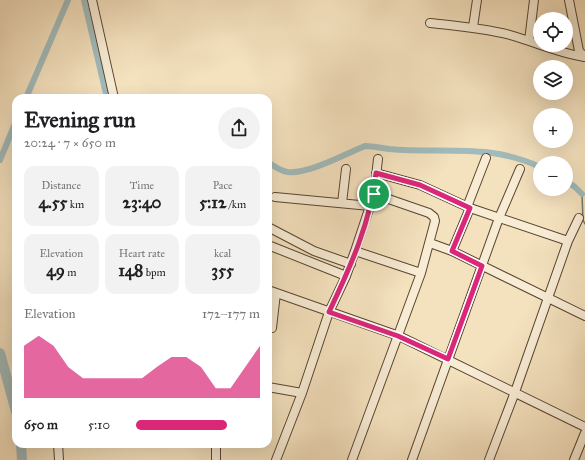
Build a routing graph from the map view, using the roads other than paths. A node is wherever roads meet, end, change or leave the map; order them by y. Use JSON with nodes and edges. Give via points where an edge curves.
{"nodes":[{"id":1,"x":92,"y":0,"type":"edge"},
{"id":2,"x":478,"y":0,"type":"edge"},
{"id":3,"x":534,"y":0,"type":"edge"},
{"id":4,"x":569,"y":0,"type":"edge"},
{"id":5,"x":430,"y":23,"type":"dead end"},
{"id":6,"x":473,"y":27,"type":"junction"},
{"id":7,"x":529,"y":41,"type":"junction"},
{"id":8,"x":584,"y":57,"type":"edge"},
{"id":9,"x":113,"y":94,"type":"edge"},
{"id":10,"x":486,"y":158,"type":"dead end"},
{"id":11,"x":378,"y":159,"type":"dead end"},
{"id":12,"x":346,"y":169,"type":"dead end"},
{"id":13,"x":520,"y":169,"type":"dead end"},
{"id":14,"x":376,"y":173,"type":"junction"},
{"id":15,"x":374,"y":194,"type":"junction"},
{"id":16,"x":275,"y":196,"type":"dead end"},
{"id":17,"x":342,"y":203,"type":"junction"},
{"id":18,"x":370,"y":206,"type":"junction"},
{"id":19,"x":469,"y":207,"type":"junction"},
{"id":20,"x":499,"y":218,"type":"junction"},
{"id":21,"x":579,"y":218,"type":"dead end"},
{"id":22,"x":272,"y":229,"type":"edge"},
{"id":23,"x":568,"y":241,"type":"junction"},
{"id":24,"x":430,"y":243,"type":"junction"},
{"id":25,"x":272,"y":247,"type":"edge"},
{"id":26,"x":355,"y":251,"type":"junction"},
{"id":27,"x":452,"y":251,"type":"junction"},
{"id":28,"x":351,"y":264,"type":"junction"},
{"id":29,"x":482,"y":266,"type":"junction"},
{"id":30,"x":421,"y":273,"type":"junction"},
{"id":31,"x":346,"y":276,"type":"junction"},
{"id":32,"x":272,"y":292,"type":"edge"},
{"id":33,"x":276,"y":293,"type":"junction"},
{"id":34,"x":548,"y":298,"type":"junction"},
{"id":35,"x":329,"y":312,"type":"junction"},
{"id":36,"x":585,"y":316,"type":"edge"},
{"id":37,"x":272,"y":328,"type":"dead end"},
{"id":38,"x":398,"y":336,"type":"junction"},
{"id":39,"x":448,"y":359,"type":"junction"},
{"id":40,"x":272,"y":388,"type":"edge"},
{"id":41,"x":515,"y":392,"type":"junction"},
{"id":42,"x":302,"y":393,"type":"junction"},
{"id":43,"x":585,"y":427,"type":"edge"},
{"id":44,"x":585,"y":433,"type":"edge"},
{"id":45,"x":58,"y":448,"type":"edge"},
{"id":46,"x":216,"y":448,"type":"edge"},
{"id":47,"x":59,"y":460,"type":"edge"},
{"id":48,"x":216,"y":460,"type":"edge"},
{"id":49,"x":276,"y":460,"type":"edge"},
{"id":50,"x":352,"y":460,"type":"edge"},
{"id":51,"x":412,"y":460,"type":"edge"},
{"id":52,"x":489,"y":460,"type":"edge"},
{"id":53,"x":574,"y":460,"type":"edge"}],
"edges":[{"from":1,"to":9,"type":"street"},
{"from":2,"to":6,"type":"street"},
{"from":3,"to":7,"type":"street"},
{"from":4,"to":8,"type":"street","via":[[579,51]]},
{"from":5,"to":6,"type":"street"},
{"from":6,"to":7,"type":"street"},
{"from":7,"to":8,"type":"street","via":[[565,54]]},
{"from":10,"to":19,"type":"street"},
{"from":11,"to":14,"type":"street"},
{"from":12,"to":17,"type":"street"},
{"from":13,"to":20,"type":"street"},
{"from":14,"to":15,"type":"street"},
{"from":14,"to":19,"type":"street","via":[[420,185]]},
{"from":15,"to":18,"type":"street"},
{"from":15,"to":24,"type":"street","via":[[434,217],[436,221]]},
{"from":16,"to":17,"type":"street"},
{"from":17,"to":18,"type":"street"},
{"from":18,"to":26,"type":"street"},
{"from":19,"to":20,"type":"street"},
{"from":19,"to":27,"type":"street"},
{"from":20,"to":23,"type":"street"},
{"from":20,"to":29,"type":"street"},
{"from":21,"to":23,"type":"street"},
{"from":22,"to":28,"type":"street","via":[[318,252]]},
{"from":23,"to":34,"type":"street"},
{"from":24,"to":27,"type":"street"},
{"from":24,"to":30,"type":"street"},
{"from":25,"to":31,"type":"street"},
{"from":26,"to":28,"type":"street"},
{"from":26,"to":30,"type":"street"},
{"from":27,"to":29,"type":"street"},
{"from":28,"to":31,"type":"street"},
{"from":29,"to":34,"type":"street"},
{"from":29,"to":39,"type":"street"},
{"from":30,"to":38,"type":"street"},
{"from":31,"to":35,"type":"street"},
{"from":32,"to":33,"type":"street"},
{"from":33,"to":35,"type":"street"},
{"from":33,"to":37,"type":"street"},
{"from":34,"to":36,"type":"street"},
{"from":34,"to":41,"type":"street"},
{"from":35,"to":38,"type":"street"},
{"from":35,"to":42,"type":"street"},
{"from":38,"to":39,"type":"street"},
{"from":38,"to":50,"type":"street"},
{"from":39,"to":41,"type":"street"},
{"from":39,"to":51,"type":"street"},
{"from":40,"to":42,"type":"street"},
{"from":41,"to":43,"type":"street"},
{"from":41,"to":52,"type":"street"},
{"from":42,"to":49,"type":"street"},
{"from":44,"to":53,"type":"street"},
{"from":45,"to":47,"type":"street"},
{"from":46,"to":48,"type":"street"}]}
